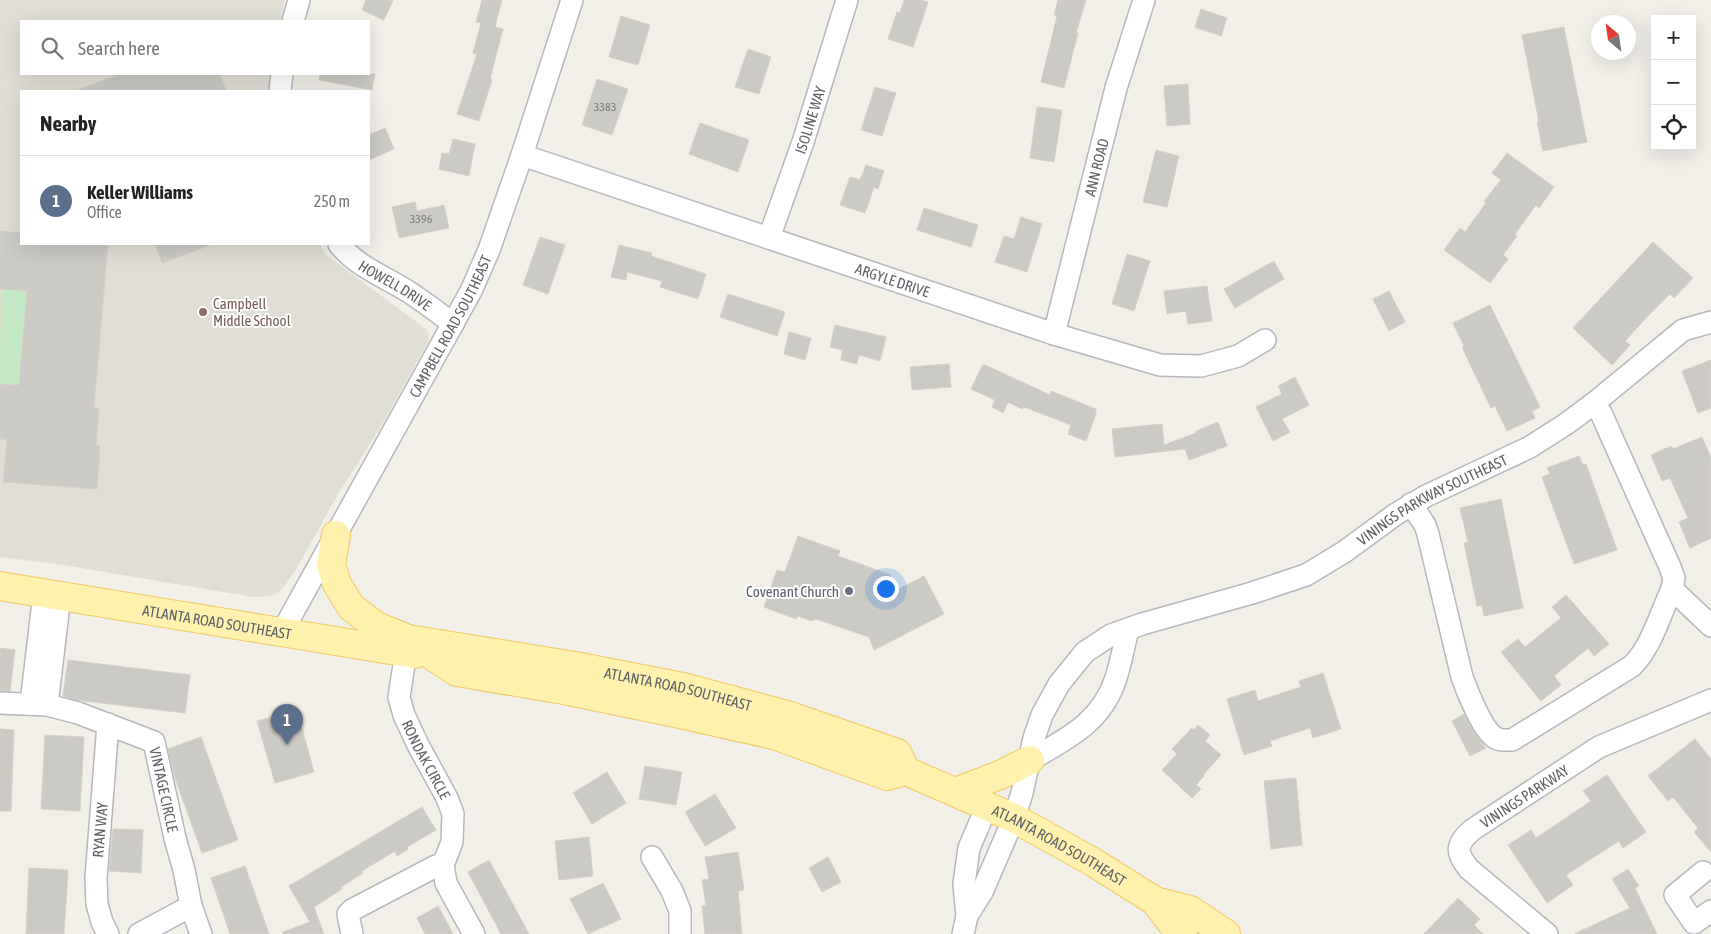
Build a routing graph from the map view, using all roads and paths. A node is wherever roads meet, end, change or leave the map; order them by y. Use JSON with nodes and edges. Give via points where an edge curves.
{"nodes":[{"id":1,"x":299,"y":0,"type":"edge"},
{"id":2,"x":572,"y":0,"type":"edge"},
{"id":3,"x":847,"y":0,"type":"edge"},
{"id":4,"x":1144,"y":0,"type":"edge"},
{"id":5,"x":293,"y":20,"type":"edge"},
{"id":6,"x":282,"y":75,"type":"edge"},
{"id":7,"x":280,"y":90,"type":"edge"},
{"id":8,"x":522,"y":155,"type":"junction"},
{"id":9,"x":769,"y":238,"type":"junction"},
{"id":10,"x":339,"y":245,"type":"edge"},
{"id":11,"x":1711,"y":322,"type":"edge"},
{"id":12,"x":453,"y":324,"type":"junction"},
{"id":13,"x":1054,"y":334,"type":"junction"},
{"id":14,"x":1265,"y":340,"type":"dead end"},
{"id":15,"x":1593,"y":404,"type":"junction"},
{"id":16,"x":1411,"y":504,"type":"junction"},
{"id":17,"x":336,"y":534,"type":"junction"},
{"id":18,"x":0,"y":586,"type":"edge"},
{"id":19,"x":1672,"y":589,"type":"junction"},
{"id":20,"x":52,"y":595,"type":"junction"},
{"id":21,"x":1711,"y":626,"type":"edge"},
{"id":22,"x":1128,"y":630,"type":"junction"},
{"id":23,"x":282,"y":632,"type":"junction"},
{"id":24,"x":465,"y":648,"type":"junction"},
{"id":25,"x":406,"y":652,"type":"junction"},
{"id":26,"x":434,"y":657,"type":"junction"},
{"id":27,"x":1711,"y":700,"type":"edge"},
{"id":28,"x":0,"y":702,"type":"edge"},
{"id":29,"x":39,"y":704,"type":"junction"},
{"id":30,"x":108,"y":724,"type":"junction"},
{"id":31,"x":1030,"y":760,"type":"junction"},
{"id":32,"x":906,"y":771,"type":"junction"},
{"id":33,"x":955,"y":792,"type":"junction"},
{"id":34,"x":987,"y":806,"type":"junction"},
{"id":35,"x":1014,"y":818,"type":"junction"},
{"id":36,"x":652,"y":856,"type":"dead end"},
{"id":37,"x":443,"y":865,"type":"junction"},
{"id":38,"x":1703,"y":872,"type":"dead end"},
{"id":39,"x":1155,"y":901,"type":"junction"},
{"id":40,"x":191,"y":906,"type":"junction"},
{"id":41,"x":1711,"y":911,"type":"edge"},
{"id":42,"x":965,"y":925,"type":"edge"},
{"id":43,"x":108,"y":934,"type":"edge"},
{"id":44,"x":139,"y":934,"type":"edge"},
{"id":45,"x":201,"y":934,"type":"edge"},
{"id":46,"x":352,"y":934,"type":"edge"},
{"id":47,"x":474,"y":934,"type":"edge"},
{"id":48,"x":680,"y":934,"type":"edge"},
{"id":49,"x":1183,"y":934,"type":"edge"},
{"id":50,"x":1226,"y":934,"type":"edge"},
{"id":51,"x":1547,"y":934,"type":"edge"}],
"edges":[{"from":1,"to":5,"type":"street"},
{"from":2,"to":8,"type":"street","name":"CAMPBELL ROAD SOUTHEAST"},
{"from":3,"to":9,"type":"street","name":"ISOLINE WAY"},
{"from":4,"to":13,"type":"street","name":"ANN ROAD","via":[[1116,88]]},
{"from":6,"to":7,"type":"street"},
{"from":8,"to":9,"type":"street","name":"ARGYLE DRIVE"},
{"from":8,"to":12,"type":"street","name":"CAMPBELL ROAD SOUTHEAST","via":[[489,250]]},
{"from":9,"to":13,"type":"street","name":"ARGYLE DRIVE"},
{"from":10,"to":12,"type":"street","name":"HOWELL DRIVE","via":[[370,271],[408,292]]},
{"from":11,"to":15,"type":"street","name":"VININGS PARKWAY SOUTHEAST","via":[[1683,330]]},
{"from":12,"to":17,"type":"street","name":"CAMPBELL ROAD SOUTHEAST"},
{"from":13,"to":14,"type":"street","name":"ARGYLE DRIVE","via":[[1160,365],[1201,366],[1238,356]]},
{"from":15,"to":16,"type":"street","name":"VININGS PARKWAY SOUTHEAST","via":[[1530,447]]},
{"from":15,"to":19,"type":"street","via":[[1601,413],[1670,568],[1674,578]]},
{"from":16,"to":19,"type":"street","via":[[1428,534],[1462,677],[1485,726],[1492,736],[1500,740],[1512,740],[1632,666],[1646,648]]},
{"from":16,"to":22,"type":"street","name":"VININGS PARKWAY SOUTHEAST","via":[[1306,575],[1158,618]]},
{"from":17,"to":23,"type":"street","name":"CAMPBELL ROAD SOUTHEAST"},
{"from":17,"to":24,"type":"main road","via":[[331,565],[337,584],[351,607],[376,626],[408,639]]},
{"from":18,"to":20,"type":"main road","name":"ATLANTA ROAD SOUTHEAST"},
{"from":19,"to":21,"type":"street"},
{"from":20,"to":23,"type":"main road","name":"ATLANTA ROAD SOUTHEAST"},
{"from":20,"to":29,"type":"street"},
{"from":22,"to":31,"type":"street","via":[[1116,678],[1098,714],[1083,728]]},
{"from":22,"to":31,"type":"street","name":"VININGS PARKWAY SOUTHEAST","via":[[1111,635],[1085,652],[1062,679],[1042,715]]},
{"from":23,"to":25,"type":"main road","name":"ATLANTA ROAD SOUTHEAST"},
{"from":24,"to":26,"type":"main road","name":"ATLANTA ROAD SOUTHEAST"},
{"from":24,"to":32,"type":"main road","name":"ATLANTA ROAD SOUTHEAST","via":[[683,687],[744,703],[898,753]]},
{"from":25,"to":26,"type":"main road","name":"ATLANTA ROAD SOUTHEAST"},
{"from":25,"to":37,"type":"street","name":"RONDAK CIRCLE","via":[[399,697],[418,745],[453,814],[452,842]]},
{"from":26,"to":32,"type":"main road","name":"ATLANTA ROAD SOUTHEAST","via":[[457,672],[723,722],[774,736],[888,776]]},
{"from":27,"to":51,"type":"street","name":"VININGS PARKWAY","via":[[1599,747],[1461,840],[1458,850],[1469,869]]},
{"from":28,"to":29,"type":"street","name":"VINTAGE CIRCLE"},
{"from":29,"to":30,"type":"street","name":"VINTAGE CIRCLE"},
{"from":30,"to":40,"type":"street","name":"VINTAGE CIRCLE","via":[[154,742]]},
{"from":30,"to":43,"type":"street","name":"RYAN WAY","via":[[96,878],[97,904]]},
{"from":31,"to":33,"type":"main road"},
{"from":31,"to":35,"type":"street","name":"VININGS PARKWAY SOUTHEAST"},
{"from":32,"to":33,"type":"main road","name":"ATLANTA ROAD SOUTHEAST"},
{"from":33,"to":34,"type":"main road","name":"ATLANTA ROAD SOUTHEAST"},
{"from":34,"to":35,"type":"main road","name":"ATLANTA ROAD SOUTHEAST"},
{"from":34,"to":42,"type":"street","via":[[969,848],[964,884]]},
{"from":35,"to":39,"type":"main road","name":"ATLANTA ROAD SOUTHEAST","via":[[1094,862]]},
{"from":35,"to":42,"type":"street","name":"VININGS PARKWAY SOUTHEAST"},
{"from":36,"to":48,"type":"street","via":[[680,911]]},
{"from":37,"to":46,"type":"street","via":[[352,910],[348,914]]},
{"from":37,"to":47,"type":"street","via":[[446,883]]},
{"from":38,"to":41,"type":"street","via":[[1675,895],[1694,923]]},
{"from":39,"to":49,"type":"main road","name":"ATLANTA ROAD SOUTHEAST"},
{"from":39,"to":50,"type":"main road","name":"ATLANTA ROAD SOUTHEAST","via":[[1190,910]]},
{"from":40,"to":44,"type":"street"},
{"from":40,"to":45,"type":"street","name":"VINTAGE CIRCLE"}]}
